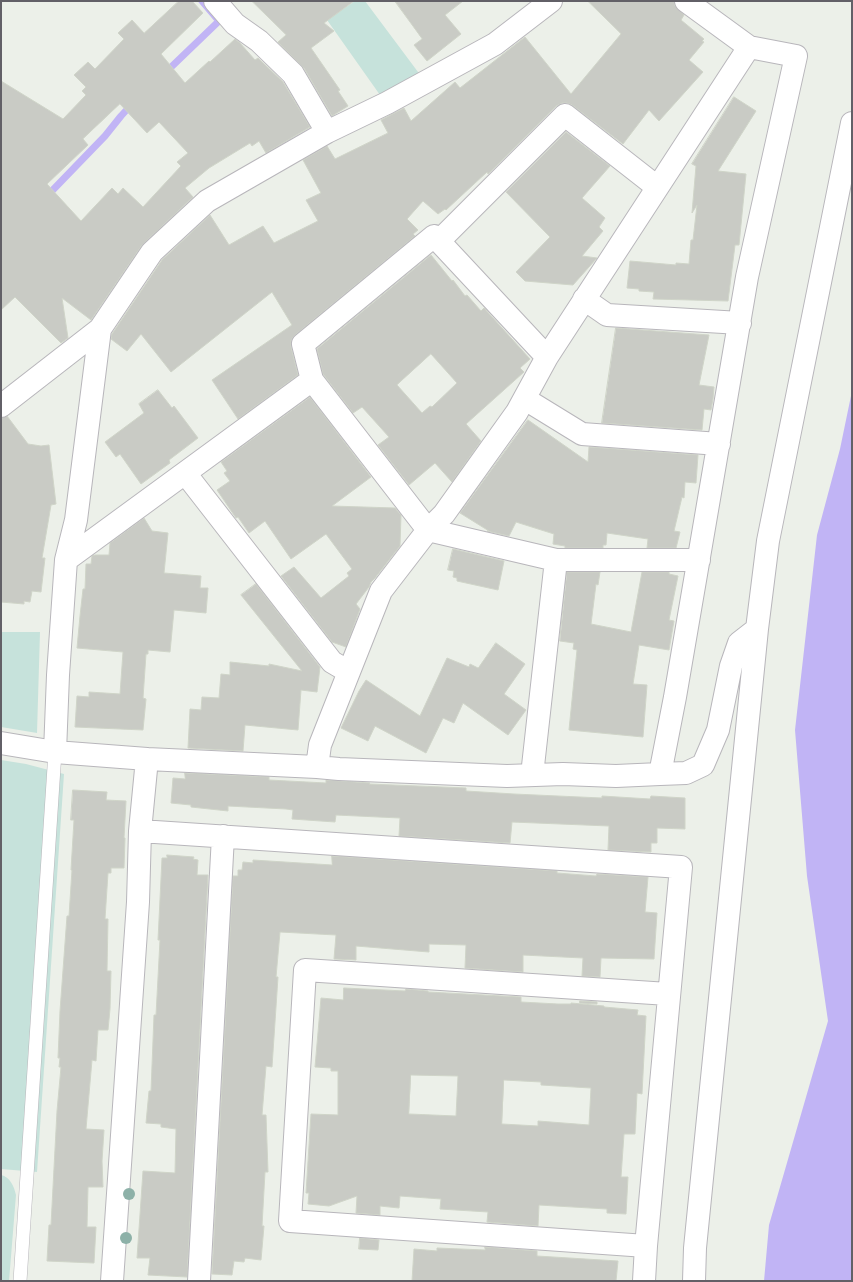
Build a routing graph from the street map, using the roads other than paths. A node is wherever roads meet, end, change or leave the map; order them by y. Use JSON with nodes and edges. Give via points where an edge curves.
{"nodes":[{"id":1,"x":215,"y":1,"type":"edge"},
{"id":2,"x":550,"y":1,"type":"edge"},
{"id":3,"x":686,"y":1,"type":"edge"},
{"id":4,"x":750,"y":47,"type":"junction"},
{"id":5,"x":852,"y":123,"type":"edge"},
{"id":6,"x":327,"y":132,"type":"junction"},
{"id":7,"x":657,"y":188,"type":"junction"},
{"id":8,"x":439,"y":241,"type":"junction"},
{"id":9,"x":584,"y":299,"type":"junction"},
{"id":10,"x":740,"y":322,"type":"junction"},
{"id":11,"x":100,"y":329,"type":"junction"},
{"id":12,"x":547,"y":356,"type":"junction"},
{"id":13,"x":312,"y":380,"type":"junction"},
{"id":14,"x":525,"y":398,"type":"junction"},
{"id":15,"x":1,"y":406,"type":"edge"},
{"id":16,"x":719,"y":444,"type":"junction"},
{"id":17,"x":185,"y":473,"type":"junction"},
{"id":18,"x":428,"y":530,"type":"junction"},
{"id":19,"x":66,"y":560,"type":"junction"},
{"id":20,"x":556,"y":560,"type":"junction"},
{"id":21,"x":699,"y":560,"type":"junction"},
{"id":22,"x":757,"y":629,"type":"junction"},
{"id":23,"x":349,"y":672,"type":"junction"},
{"id":24,"x":1,"y":743,"type":"edge"},
{"id":25,"x":54,"y":752,"type":"junction"},
{"id":26,"x":147,"y":759,"type":"junction"},
{"id":27,"x":317,"y":767,"type":"junction"},
{"id":28,"x":532,"y":774,"type":"junction"},
{"id":29,"x":660,"y":774,"type":"junction"},
{"id":30,"x":140,"y":830,"type":"junction"},
{"id":31,"x":223,"y":836,"type":"junction"},
{"id":32,"x":668,"y":994,"type":"junction"},
{"id":33,"x":646,"y":1246,"type":"junction"},
{"id":34,"x":20,"y":1281,"type":"edge"},
{"id":35,"x":112,"y":1281,"type":"edge"},
{"id":36,"x":199,"y":1281,"type":"edge"},
{"id":37,"x":644,"y":1281,"type":"edge"},
{"id":38,"x":694,"y":1281,"type":"edge"}],
"edges":[{"from":1,"to":6,"type":"street","via":[[235,24],[259,41],[293,74]]},
{"from":2,"to":6,"type":"street","via":[[495,44]]},
{"from":3,"to":4,"type":"street"},
{"from":4,"to":7,"type":"street"},
{"from":4,"to":10,"type":"street","via":[[796,56],[747,277]]},
{"from":5,"to":22,"type":"street","via":[[768,541]]},
{"from":6,"to":11,"type":"street","via":[[207,201],[152,252]]},
{"from":7,"to":8,"type":"street","via":[[565,116]]},
{"from":7,"to":9,"type":"street"},
{"from":8,"to":12,"type":"street"},
{"from":8,"to":13,"type":"street","via":[[434,236],[304,344]]},
{"from":9,"to":10,"type":"street","via":[[608,315]]},
{"from":9,"to":12,"type":"street"},
{"from":10,"to":16,"type":"street"},
{"from":11,"to":15,"type":"street"},
{"from":11,"to":19,"type":"street","via":[[76,520]]},
{"from":12,"to":14,"type":"street"},
{"from":13,"to":17,"type":"street"},
{"from":13,"to":18,"type":"street"},
{"from":14,"to":16,"type":"street","via":[[582,434]]},
{"from":14,"to":18,"type":"street","via":[[448,508]]},
{"from":16,"to":21,"type":"street"},
{"from":17,"to":19,"type":"street"},
{"from":17,"to":23,"type":"street","via":[[332,662]]},
{"from":18,"to":20,"type":"street"},
{"from":18,"to":23,"type":"street","via":[[381,591]]},
{"from":19,"to":25,"type":"street"},
{"from":20,"to":21,"type":"street"},
{"from":20,"to":28,"type":"street"},
{"from":21,"to":29,"type":"street"},
{"from":22,"to":29,"type":"street","via":[[739,643],[731,666],[718,730],[703,765],[686,773]]},
{"from":22,"to":38,"type":"street","via":[[695,1248]]},
{"from":23,"to":27,"type":"street","via":[[320,745]]},
{"from":24,"to":25,"type":"street"},
{"from":25,"to":26,"type":"street"},
{"from":25,"to":34,"type":"lane"},
{"from":26,"to":27,"type":"street"},
{"from":26,"to":30,"type":"street"},
{"from":27,"to":28,"type":"street","via":[[507,776]]},
{"from":28,"to":29,"type":"street"},
{"from":30,"to":31,"type":"street"},
{"from":30,"to":35,"type":"street","via":[[138,902]]},
{"from":31,"to":32,"type":"street","via":[[681,867]]},
{"from":31,"to":36,"type":"street"},
{"from":32,"to":33,"type":"street"},
{"from":32,"to":33,"type":"street","via":[[305,970],[290,1221]]},
{"from":33,"to":37,"type":"street"}]}
